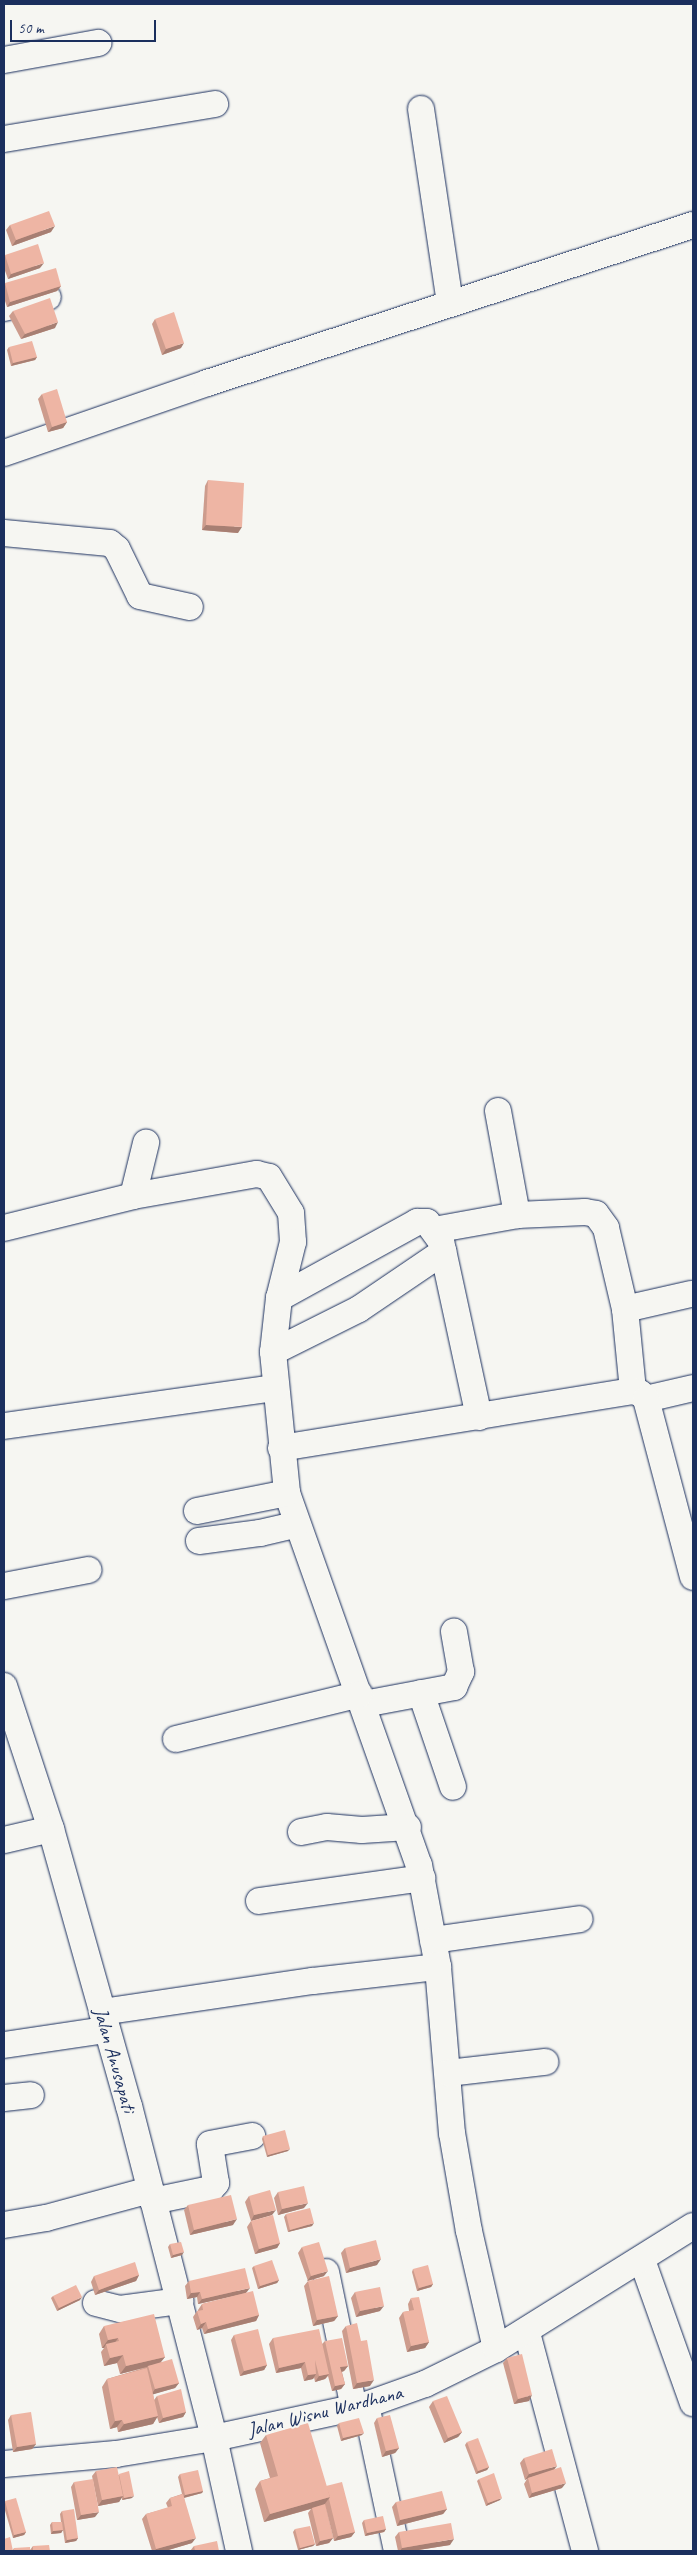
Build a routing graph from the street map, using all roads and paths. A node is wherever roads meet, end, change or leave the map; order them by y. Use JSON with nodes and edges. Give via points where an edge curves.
{"nodes":[{"id":1,"x":98,"y":43,"type":"dead end"},
{"id":2,"x":4,"y":60,"type":"edge"},
{"id":3,"x":215,"y":104,"type":"dead end"},
{"id":4,"x":420,"y":109,"type":"dead end"},
{"id":5,"x":4,"y":139,"type":"edge"},
{"id":6,"x":693,"y":225,"type":"edge"},
{"id":7,"x":48,"y":297,"type":"edge"},
{"id":8,"x":450,"y":303,"type":"junction"},
{"id":9,"x":4,"y":308,"type":"edge"},
{"id":10,"x":4,"y":453,"type":"edge"},
{"id":11,"x":4,"y":533,"type":"edge"},
{"id":12,"x":190,"y":607,"type":"dead end"},
{"id":13,"x":498,"y":1111,"type":"dead end"},
{"id":14,"x":146,"y":1143,"type":"dead end"},
{"id":15,"x":133,"y":1196,"type":"junction"},
{"id":16,"x":517,"y":1216,"type":"junction"},
{"id":17,"x":4,"y":1228,"type":"edge"},
{"id":18,"x":439,"y":1241,"type":"junction"},
{"id":19,"x":691,"y":1294,"type":"dead end"},
{"id":20,"x":279,"y":1298,"type":"junction"},
{"id":21,"x":625,"y":1309,"type":"junction"},
{"id":22,"x":273,"y":1352,"type":"junction"},
{"id":23,"x":275,"y":1388,"type":"junction"},
{"id":24,"x":693,"y":1388,"type":"edge"},
{"id":25,"x":640,"y":1395,"type":"junction"},
{"id":26,"x":479,"y":1417,"type":"junction"},
{"id":27,"x":4,"y":1426,"type":"edge"},
{"id":28,"x":282,"y":1448,"type":"junction"},
{"id":29,"x":287,"y":1493,"type":"junction"},
{"id":30,"x":197,"y":1511,"type":"dead end"},
{"id":31,"x":296,"y":1525,"type":"junction"},
{"id":32,"x":199,"y":1541,"type":"dead end"},
{"id":33,"x":88,"y":1570,"type":"dead end"},
{"id":34,"x":693,"y":1577,"type":"edge"},
{"id":35,"x":4,"y":1586,"type":"edge"},
{"id":36,"x":454,"y":1632,"type":"dead end"},
{"id":37,"x":4,"y":1686,"type":"edge"},
{"id":38,"x":421,"y":1693,"type":"junction"},
{"id":39,"x":362,"y":1699,"type":"junction"},
{"id":40,"x":176,"y":1738,"type":"dead end"},
{"id":41,"x":453,"y":1787,"type":"dead end"},
{"id":42,"x":408,"y":1827,"type":"junction"},
{"id":43,"x":51,"y":1829,"type":"junction"},
{"id":44,"x":301,"y":1832,"type":"dead end"},
{"id":45,"x":4,"y":1840,"type":"edge"},
{"id":46,"x":422,"y":1878,"type":"junction"},
{"id":47,"x":259,"y":1901,"type":"dead end"},
{"id":48,"x":580,"y":1919,"type":"dead end"},
{"id":49,"x":433,"y":1940,"type":"junction"},
{"id":50,"x":438,"y":1967,"type":"junction"},
{"id":51,"x":104,"y":2021,"type":"junction"},
{"id":52,"x":4,"y":2045,"type":"edge"},
{"id":53,"x":546,"y":2062,"type":"dead end"},
{"id":54,"x":448,"y":2073,"type":"junction"},
{"id":55,"x":31,"y":2095,"type":"dead end"},
{"id":56,"x":4,"y":2098,"type":"edge"},
{"id":57,"x":252,"y":2136,"type":"dead end"},
{"id":58,"x":151,"y":2196,"type":"junction"},
{"id":59,"x":4,"y":2225,"type":"edge"},
{"id":60,"x":693,"y":2226,"type":"edge"},
{"id":61,"x":642,"y":2260,"type":"junction"},
{"id":62,"x":326,"y":2272,"type":"edge"},
{"id":63,"x":180,"y":2301,"type":"junction"},
{"id":64,"x":96,"y":2303,"type":"dead end"},
{"id":65,"x":527,"y":2332,"type":"junction"},
{"id":66,"x":496,"y":2349,"type":"junction"},
{"id":67,"x":693,"y":2403,"type":"edge"},
{"id":68,"x":360,"y":2406,"type":"junction"},
{"id":69,"x":214,"y":2438,"type":"junction"},
{"id":70,"x":4,"y":2464,"type":"edge"},
{"id":71,"x":239,"y":2551,"type":"edge"},
{"id":72,"x":397,"y":2551,"type":"edge"},
{"id":73,"x":585,"y":2551,"type":"edge"}],
"edges":[{"from":1,"to":2,"type":"street"},
{"from":3,"to":5,"type":"street"},
{"from":4,"to":8,"type":"street"},
{"from":6,"to":8,"type":"street"},
{"from":7,"to":9,"type":"street"},
{"from":8,"to":10,"type":"street"},
{"from":11,"to":12,"type":"street","via":[[110,543],[117,550],[140,596]]},
{"from":13,"to":16,"type":"street"},
{"from":14,"to":15,"type":"street"},
{"from":15,"to":17,"type":"street"},
{"from":15,"to":20,"type":"street","via":[[257,1174],[269,1177],[284,1199],[294,1227]]},
{"from":16,"to":18,"type":"street"},
{"from":16,"to":21,"type":"street","via":[[596,1214],[606,1228]]},
{"from":18,"to":20,"type":"street","via":[[427,1222],[417,1222]]},
{"from":18,"to":22,"type":"street","via":[[358,1309]]},
{"from":18,"to":26,"type":"street"},
{"from":19,"to":21,"type":"street"},
{"from":20,"to":22,"type":"street"},
{"from":21,"to":25,"type":"street"},
{"from":22,"to":23,"type":"street"},
{"from":23,"to":27,"type":"street"},
{"from":23,"to":28,"type":"street"},
{"from":24,"to":25,"type":"street"},
{"from":25,"to":26,"type":"street"},
{"from":25,"to":34,"type":"street"},
{"from":26,"to":28,"type":"street"},
{"from":28,"to":29,"type":"street"},
{"from":29,"to":30,"type":"street"},
{"from":29,"to":31,"type":"street"},
{"from":31,"to":32,"type":"street"},
{"from":31,"to":39,"type":"street"},
{"from":33,"to":35,"type":"street"},
{"from":36,"to":38,"type":"street","via":[[461,1672],[458,1682],[454,1687]]},
{"from":37,"to":43,"type":"street","name":"Jalan Anusapati"},
{"from":38,"to":39,"type":"street"},
{"from":38,"to":41,"type":"street"},
{"from":39,"to":40,"type":"street"},
{"from":39,"to":42,"type":"street"},
{"from":42,"to":44,"type":"street","via":[[362,1830],[327,1826]]},
{"from":42,"to":46,"type":"street"},
{"from":43,"to":45,"type":"street"},
{"from":43,"to":51,"type":"street","name":"Jalan Anusapati"},
{"from":46,"to":47,"type":"street"},
{"from":46,"to":49,"type":"street"},
{"from":48,"to":49,"type":"street"},
{"from":49,"to":50,"type":"street"},
{"from":50,"to":51,"type":"street","via":[[313,1981]]},
{"from":50,"to":54,"type":"street"},
{"from":51,"to":52,"type":"street"},
{"from":51,"to":58,"type":"street","name":"Jalan Anusapati"},
{"from":53,"to":54,"type":"street"},
{"from":54,"to":66,"type":"street","via":[[459,2179]]},
{"from":55,"to":56,"type":"street"},
{"from":57,"to":58,"type":"street","via":[[210,2144],[216,2182],[211,2189]]},
{"from":58,"to":59,"type":"street"},
{"from":58,"to":63,"type":"street","name":"Jalan Anusapati"},
{"from":60,"to":61,"type":"street","name":"Jalan Wisnu Wardhana"},
{"from":61,"to":65,"type":"street","name":"Jalan Wisnu Wardhana"},
{"from":61,"to":67,"type":"street"},
{"from":62,"to":68,"type":"street"},
{"from":63,"to":64,"type":"street","via":[[120,2309]]},
{"from":63,"to":69,"type":"street","name":"Jalan Anusapati"},
{"from":65,"to":66,"type":"street","name":"Jalan Wisnu Wardhana"},
{"from":65,"to":73,"type":"street"},
{"from":66,"to":68,"type":"street","name":"Jalan Wisnu Wardhana","via":[[425,2384]]},
{"from":68,"to":69,"type":"street","name":"Jalan Wisnu Wardhana"},
{"from":68,"to":72,"type":"street"},
{"from":69,"to":70,"type":"street","name":"Jalan Wisnu Wardhana","via":[[116,2454]]},
{"from":69,"to":71,"type":"street","name":"Jalan Anusapati"}]}
